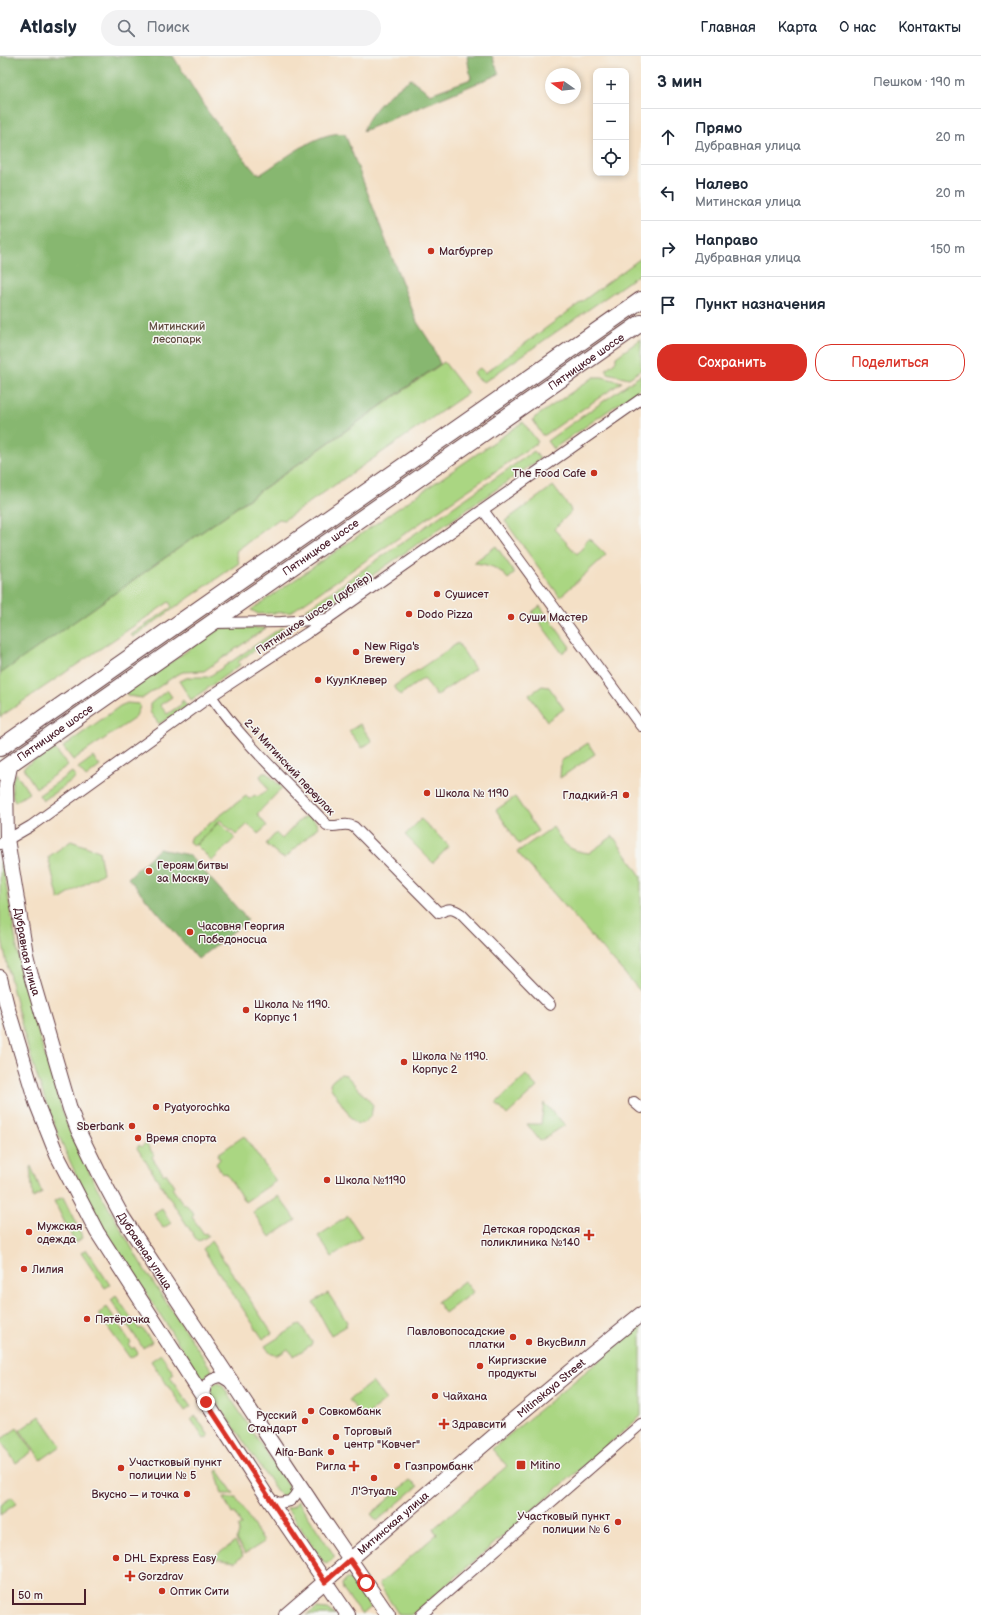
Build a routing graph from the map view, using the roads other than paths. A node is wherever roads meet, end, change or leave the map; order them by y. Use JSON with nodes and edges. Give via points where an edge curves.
{"nodes":[{"id":1,"x":641,"y":300,"type":"edge"},
{"id":2,"x":641,"y":323,"type":"edge"},
{"id":3,"x":641,"y":399,"type":"edge"},
{"id":4,"x":483,"y":510,"type":"junction"},
{"id":5,"x":328,"y":619,"type":"junction"},
{"id":6,"x":211,"y":623,"type":"junction"},
{"id":7,"x":211,"y":696,"type":"junction"},
{"id":8,"x":641,"y":726,"type":"edge"},
{"id":9,"x":0,"y":748,"type":"edge"},
{"id":10,"x":13,"y":762,"type":"junction"},
{"id":11,"x":0,"y":771,"type":"edge"},
{"id":12,"x":0,"y":825,"type":"edge"},
{"id":13,"x":3,"y":842,"type":"edge"},
{"id":14,"x":0,"y":978,"type":"edge"},
{"id":15,"x":550,"y":1005,"type":"dead end"},
{"id":16,"x":641,"y":1314,"type":"edge"},
{"id":17,"x":232,"y":1384,"type":"junction"},
{"id":18,"x":205,"y":1401,"type":"junction"},
{"id":19,"x":641,"y":1424,"type":"edge"},
{"id":20,"x":297,"y":1480,"type":"junction"},
{"id":21,"x":268,"y":1498,"type":"junction"},
{"id":22,"x":350,"y":1560,"type":"junction"},
{"id":23,"x":325,"y":1582,"type":"junction"},
{"id":24,"x":286,"y":1615,"type":"edge"},
{"id":25,"x":348,"y":1615,"type":"edge"},
{"id":26,"x":388,"y":1615,"type":"edge"},
{"id":27,"x":421,"y":1615,"type":"edge"}],
"edges":[{"from":1,"to":9,"type":"main road","name":"Пятницкое шоссе"},
{"from":2,"to":6,"type":"main road","name":"Пятницкое шоссе"},
{"from":3,"to":4,"type":"street","name":"Пятницкое шоссе (дублёр)"},
{"from":4,"to":5,"type":"street","name":"Пятницкое шоссе (дублёр)"},
{"from":4,"to":8,"type":"street"},
{"from":5,"to":6,"type":"street"},
{"from":5,"to":7,"type":"street","name":"Пятницкое шоссе (дублёр)"},
{"from":6,"to":10,"type":"main road","name":"Пятницкое шоссе"},
{"from":7,"to":13,"type":"street","name":"Пятницкое шоссе (дублёр)","via":[[31,826]]},
{"from":7,"to":15,"type":"street","name":"2-й Митинский переулок","via":[[268,763],[327,825],[345,824],[354,827],[440,913],[454,909],[461,914]]},
{"from":10,"to":11,"type":"main road","name":"Пятницкое шоссе"},
{"from":10,"to":13,"type":"main road","name":"Дубравная улица","via":[[6,785]]},
{"from":12,"to":13,"type":"main road","name":"Дубравная улица"},
{"from":13,"to":17,"type":"main road","name":"Дубравная улица","via":[[32,979],[64,1092],[78,1130],[122,1216]]},
{"from":14,"to":18,"type":"main road","via":[[30,1084],[60,1160],[97,1232]]},
{"from":16,"to":22,"type":"main road","name":"Mitinskaya Street","via":[[462,1462]]},
{"from":17,"to":18,"type":"street","via":[[221,1377],[212,1380],[206,1385]]},
{"from":17,"to":20,"type":"main road","name":"Дубравная улица"},
{"from":18,"to":21,"type":"main road"},
{"from":19,"to":27,"type":"street"},
{"from":20,"to":21,"type":"street","via":[[298,1492],[290,1501],[279,1503]]},
{"from":20,"to":22,"type":"main road","name":"Дубравная улица"},
{"from":21,"to":23,"type":"main road"},
{"from":22,"to":23,"type":"main road","name":"Митинская улица"},
{"from":22,"to":26,"type":"main road","name":"Дубравная улица"},
{"from":23,"to":24,"type":"main road","name":"Митинская улица"},
{"from":23,"to":25,"type":"main road"}]}
